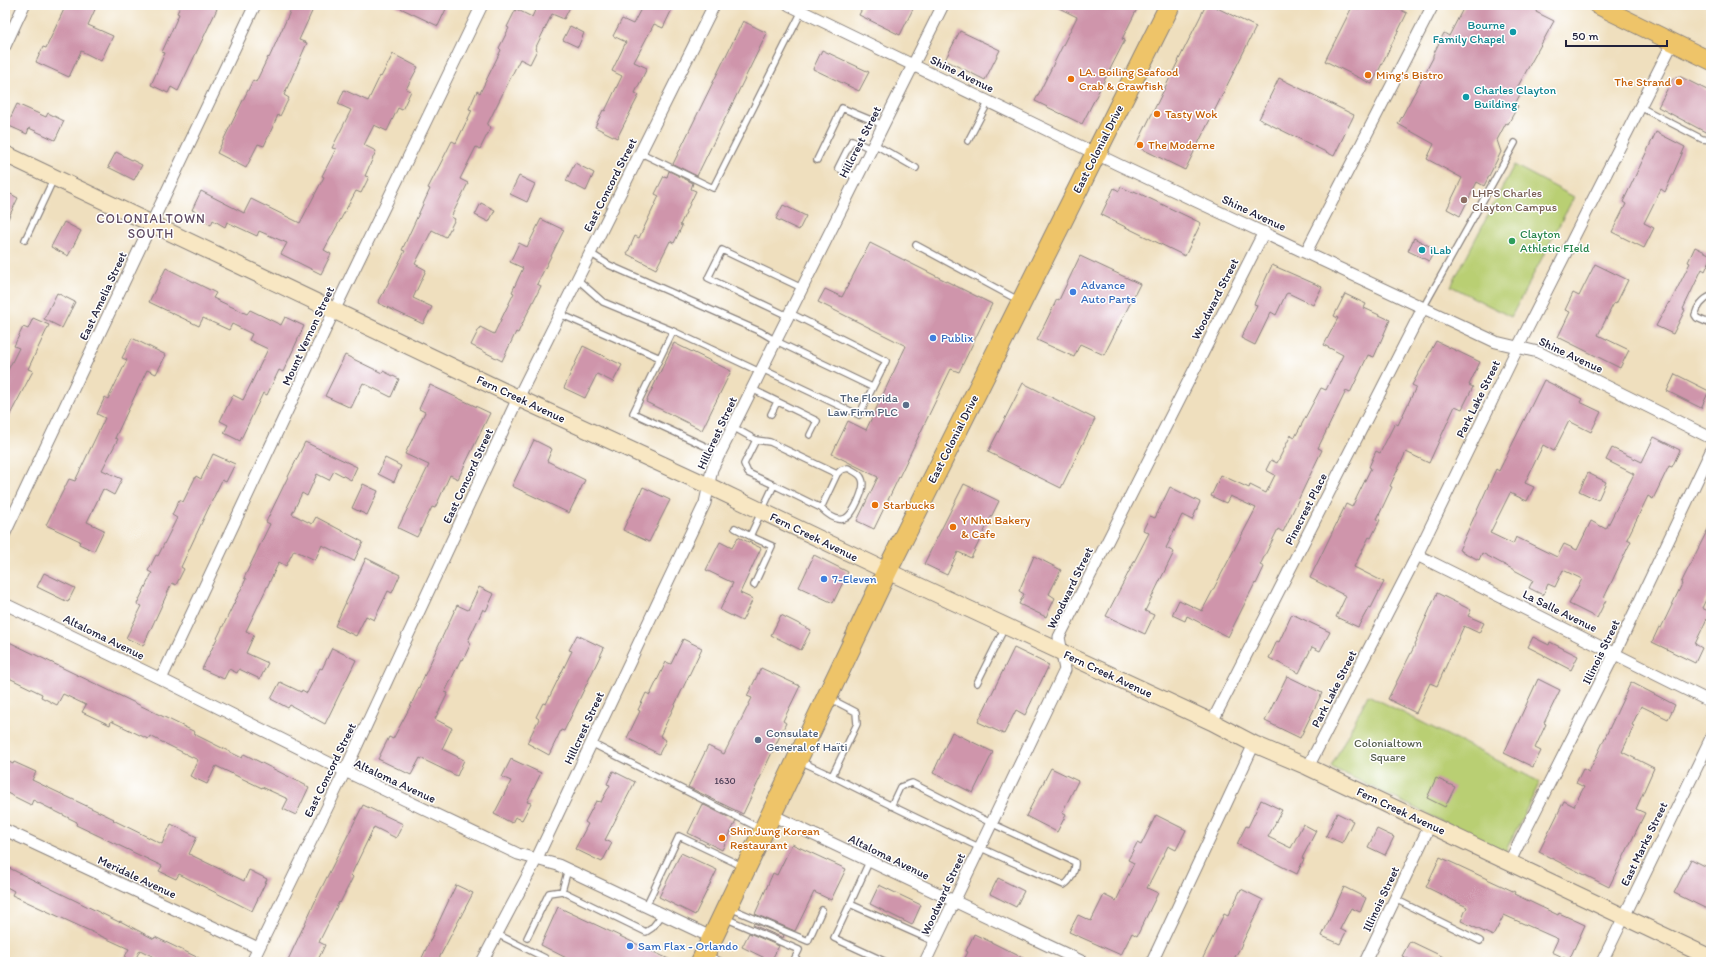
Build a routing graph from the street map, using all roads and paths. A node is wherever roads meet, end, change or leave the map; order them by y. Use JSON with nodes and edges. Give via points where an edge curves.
{"nodes":[{"id":1,"x":24,"y":5,"type":"edge"},
{"id":2,"x":255,"y":5,"type":"edge"},
{"id":3,"x":482,"y":5,"type":"edge"},
{"id":4,"x":714,"y":5,"type":"edge"},
{"id":5,"x":789,"y":5,"type":"edge"},
{"id":6,"x":943,"y":5,"type":"edge"},
{"id":7,"x":1170,"y":5,"type":"edge"},
{"id":8,"x":1433,"y":5,"type":"edge"},
{"id":9,"x":1597,"y":5,"type":"edge"},
{"id":10,"x":1618,"y":10,"type":"edge"},
{"id":11,"x":802,"y":11,"type":"junction"},
{"id":12,"x":1673,"y":42,"type":"junction"},
{"id":13,"x":5,"y":46,"type":"edge"},
{"id":14,"x":1711,"y":60,"type":"edge"},
{"id":15,"x":913,"y":64,"type":"junction"},
{"id":16,"x":989,"y":101,"type":"junction"},
{"id":17,"x":1640,"y":107,"type":"junction"},
{"id":18,"x":883,"y":125,"type":"junction"},
{"id":19,"x":1711,"y":140,"type":"edge"},
{"id":20,"x":968,"y":141,"type":"dead end"},
{"id":21,"x":1515,"y":143,"type":"dead end"},
{"id":22,"x":873,"y":147,"type":"junction"},
{"id":23,"x":641,"y":153,"type":"junction"},
{"id":24,"x":5,"y":154,"type":"edge"},
{"id":25,"x":1096,"y":154,"type":"junction"},
{"id":26,"x":817,"y":160,"type":"dead end"},
{"id":27,"x":916,"y":168,"type":"dead end"},
{"id":28,"x":54,"y":178,"type":"junction"},
{"id":29,"x":857,"y":178,"type":"junction"},
{"id":30,"x":151,"y":224,"type":"junction"},
{"id":31,"x":1264,"y":232,"type":"junction"},
{"id":32,"x":25,"y":240,"type":"dead end"},
{"id":33,"x":916,"y":245,"type":"dead end"},
{"id":34,"x":1306,"y":252,"type":"junction"},
{"id":35,"x":590,"y":253,"type":"junction"},
{"id":36,"x":577,"y":280,"type":"junction"},
{"id":37,"x":802,"y":288,"type":"junction"},
{"id":38,"x":1711,"y":296,"type":"edge"},
{"id":39,"x":1022,"y":302,"type":"junction"},
{"id":40,"x":1423,"y":308,"type":"junction"},
{"id":41,"x":334,"y":311,"type":"junction"},
{"id":42,"x":560,"y":314,"type":"junction"},
{"id":43,"x":789,"y":315,"type":"junction"},
{"id":44,"x":1711,"y":324,"type":"edge"},
{"id":45,"x":673,"y":331,"type":"junction"},
{"id":46,"x":776,"y":341,"type":"junction"},
{"id":47,"x":1518,"y":347,"type":"junction"},
{"id":48,"x":660,"y":358,"type":"junction"},
{"id":49,"x":761,"y":371,"type":"junction"},
{"id":50,"x":872,"y":387,"type":"junction"},
{"id":51,"x":752,"y":389,"type":"junction"},
{"id":52,"x":518,"y":398,"type":"junction"},
{"id":53,"x":777,"y":402,"type":"junction"},
{"id":54,"x":771,"y":414,"type":"dead end"},
{"id":55,"x":733,"y":427,"type":"junction"},
{"id":56,"x":810,"y":435,"type":"dead end"},
{"id":57,"x":1711,"y":438,"type":"edge"},
{"id":58,"x":756,"y":440,"type":"junction"},
{"id":59,"x":1711,"y":451,"type":"edge"},
{"id":60,"x":720,"y":453,"type":"junction"},
{"id":61,"x":837,"y":474,"type":"junction"},
{"id":62,"x":774,"y":485,"type":"junction"},
{"id":63,"x":709,"y":486,"type":"junction"},
{"id":64,"x":822,"y":508,"type":"junction"},
{"id":65,"x":762,"y":512,"type":"junction"},
{"id":66,"x":734,"y":528,"type":"dead end"},
{"id":67,"x":5,"y":533,"type":"edge"},
{"id":68,"x":750,"y":536,"type":"junction"},
{"id":69,"x":1417,"y":555,"type":"junction"},
{"id":70,"x":887,"y":572,"type":"junction"},
{"id":71,"x":754,"y":585,"type":"dead end"},
{"id":72,"x":5,"y":604,"type":"edge"},
{"id":73,"x":1005,"y":627,"type":"junction"},
{"id":74,"x":1062,"y":653,"type":"junction"},
{"id":75,"x":1615,"y":653,"type":"junction"},
{"id":76,"x":161,"y":679,"type":"junction"},
{"id":77,"x":977,"y":683,"type":"dead end"},
{"id":78,"x":828,"y":697,"type":"junction"},
{"id":79,"x":1711,"y":702,"type":"edge"},
{"id":80,"x":1212,"y":722,"type":"junction"},
{"id":81,"x":1711,"y":738,"type":"edge"},
{"id":82,"x":591,"y":743,"type":"junction"},
{"id":83,"x":1254,"y":744,"type":"junction"},
{"id":84,"x":798,"y":760,"type":"junction"},
{"id":85,"x":1308,"y":768,"type":"junction"},
{"id":86,"x":344,"y":771,"type":"junction"},
{"id":87,"x":832,"y":776,"type":"junction"},
{"id":88,"x":891,"y":806,"type":"junction"},
{"id":89,"x":768,"y":823,"type":"junction"},
{"id":90,"x":991,"y":823,"type":"junction"},
{"id":91,"x":1430,"y":825,"type":"junction"},
{"id":92,"x":5,"y":830,"type":"edge"},
{"id":93,"x":979,"y":848,"type":"junction"},
{"id":94,"x":537,"y":858,"type":"junction"},
{"id":95,"x":869,"y":862,"type":"junction"},
{"id":96,"x":1509,"y":863,"type":"junction"},
{"id":97,"x":746,"y":868,"type":"junction"},
{"id":98,"x":568,"y":869,"type":"junction"},
{"id":99,"x":562,"y":891,"type":"junction"},
{"id":100,"x":1395,"y":899,"type":"junction"},
{"id":101,"x":953,"y":902,"type":"junction"},
{"id":102,"x":850,"y":904,"type":"junction"},
{"id":103,"x":646,"y":906,"type":"junction"},
{"id":104,"x":822,"y":910,"type":"dead end"},
{"id":105,"x":725,"y":912,"type":"junction"},
{"id":106,"x":664,"y":914,"type":"junction"},
{"id":107,"x":1623,"y":917,"type":"junction"},
{"id":108,"x":496,"y":934,"type":"junction"},
{"id":109,"x":527,"y":938,"type":"dead end"},
{"id":110,"x":1480,"y":941,"type":"dead end"},
{"id":111,"x":935,"y":942,"type":"junction"},
{"id":112,"x":258,"y":948,"type":"junction"},
{"id":113,"x":710,"y":954,"type":"edge"},
{"id":114,"x":1711,"y":958,"type":"edge"},
{"id":115,"x":252,"y":962,"type":"edge"},
{"id":116,"x":482,"y":962,"type":"edge"},
{"id":117,"x":544,"y":962,"type":"edge"},
{"id":118,"x":792,"y":962,"type":"edge"},
{"id":119,"x":886,"y":962,"type":"edge"},
{"id":120,"x":925,"y":962,"type":"edge"},
{"id":121,"x":1083,"y":962,"type":"edge"},
{"id":122,"x":1152,"y":962,"type":"edge"},
{"id":123,"x":1365,"y":962,"type":"edge"},
{"id":124,"x":1602,"y":962,"type":"edge"}],
"edges":[{"from":1,"to":13,"type":"street"},
{"from":2,"to":30,"type":"street","name":"East Amelia Street"},
{"from":3,"to":41,"type":"street","name":"Mount Vernon Street"},
{"from":4,"to":23,"type":"street","name":"East Concord Street"},
{"from":5,"to":11,"type":"street","name":"Shine Avenue"},
{"from":6,"to":15,"type":"street","name":"Hillcrest Street"},
{"from":7,"to":25,"type":"highway","name":"East Colonial Drive"},
{"from":8,"to":34,"type":"street"},
{"from":9,"to":10,"type":"main road"},
{"from":10,"to":12,"type":"main road"},
{"from":11,"to":15,"type":"street","name":"Shine Avenue"},
{"from":11,"to":23,"type":"lane","via":[[713,188]]},
{"from":12,"to":14,"type":"main road"},
{"from":12,"to":17,"type":"street","name":"Park Lake Street"},
{"from":15,"to":16,"type":"street","name":"Shine Avenue"},
{"from":15,"to":18,"type":"street","name":"Hillcrest Street"},
{"from":16,"to":20,"type":"lane"},
{"from":16,"to":25,"type":"street","name":"Shine Avenue"},
{"from":17,"to":19,"type":"lane","via":[[1702,139]]},
{"from":17,"to":47,"type":"street","name":"Park Lake Street"},
{"from":18,"to":22,"type":"street","name":"Hillcrest Street"},
{"from":18,"to":26,"type":"lane","via":[[842,108]]},
{"from":21,"to":40,"type":"lane"},
{"from":22,"to":27,"type":"lane"},
{"from":22,"to":29,"type":"street","name":"Hillcrest Street"},
{"from":22,"to":29,"type":"lane","via":[[852,140],[838,168]]},
{"from":23,"to":35,"type":"street","name":"East Concord Street"},
{"from":24,"to":28,"type":"street","name":"Fern Creek Avenue"},
{"from":25,"to":31,"type":"street","name":"Shine Avenue"},
{"from":25,"to":39,"type":"highway","name":"East Colonial Drive"},
{"from":28,"to":30,"type":"street","name":"Fern Creek Avenue"},
{"from":28,"to":32,"type":"lane"},
{"from":29,"to":37,"type":"street","name":"Hillcrest Street"},
{"from":30,"to":41,"type":"street","name":"Fern Creek Avenue"},
{"from":30,"to":67,"type":"street","name":"East Amelia Street"},
{"from":31,"to":34,"type":"street","name":"Shine Avenue"},
{"from":31,"to":74,"type":"street","name":"Woodward Street","via":[[1059,637]]},
{"from":33,"to":39,"type":"lane"},
{"from":34,"to":40,"type":"street","name":"Shine Avenue"},
{"from":35,"to":36,"type":"street","name":"East Concord Street"},
{"from":35,"to":46,"type":"lane","via":[[609,266],[761,332]]},
{"from":36,"to":42,"type":"street","name":"East Concord Street"},
{"from":36,"to":45,"type":"lane","via":[[603,302]]},
{"from":37,"to":43,"type":"street","name":"Hillcrest Street"},
{"from":37,"to":43,"type":"lane","via":[[722,250],[708,278]]},
{"from":38,"to":44,"type":"lane","via":[[1701,303],[1695,315]]},
{"from":39,"to":70,"type":"highway","name":"East Colonial Drive"},
{"from":40,"to":47,"type":"street","name":"Shine Avenue","via":[[1496,342]]},
{"from":40,"to":80,"type":"street","name":"Pinecrest Place"},
{"from":41,"to":52,"type":"street","name":"Fern Creek Avenue"},
{"from":41,"to":76,"type":"street","name":"Mount Vernon Street"},
{"from":42,"to":48,"type":"lane"},
{"from":42,"to":52,"type":"street","name":"East Concord Street"},
{"from":43,"to":46,"type":"street","name":"Hillcrest Street"},
{"from":43,"to":50,"type":"lane","via":[[886,361]]},
{"from":45,"to":48,"type":"lane"},
{"from":45,"to":49,"type":"lane"},
{"from":46,"to":49,"type":"street","name":"Hillcrest Street"},
{"from":46,"to":50,"type":"lane"},
{"from":47,"to":57,"type":"street","name":"Shine Avenue","via":[[1538,352]]},
{"from":47,"to":69,"type":"street","name":"Park Lake Street"},
{"from":48,"to":60,"type":"lane","via":[[633,413]]},
{"from":49,"to":50,"type":"lane","via":[[859,415]]},
{"from":49,"to":51,"type":"street","name":"Hillcrest Street"},
{"from":51,"to":53,"type":"lane"},
{"from":51,"to":55,"type":"street","name":"Hillcrest Street"},
{"from":52,"to":63,"type":"street","name":"Fern Creek Avenue"},
{"from":52,"to":86,"type":"street","name":"East Concord Street"},
{"from":53,"to":54,"type":"lane"},
{"from":53,"to":56,"type":"lane","via":[[817,421]]},
{"from":55,"to":58,"type":"lane"},
{"from":55,"to":60,"type":"street","name":"Hillcrest Street"},
{"from":58,"to":61,"type":"lane","via":[[770,442]]},
{"from":58,"to":62,"type":"lane","via":[[744,464],[745,469],[748,473]]},
{"from":59,"to":75,"type":"street","name":"Illinois Street"},
{"from":60,"to":63,"type":"street","name":"Hillcrest Street","via":[[712,469]]},
{"from":61,"to":64,"type":"lane"},
{"from":61,"to":64,"type":"lane","via":[[848,468],[858,473],[862,479],[863,488],[854,510],[846,518],[838,519],[828,515]]},
{"from":62,"to":64,"type":"lane"},
{"from":62,"to":65,"type":"lane"},
{"from":63,"to":65,"type":"street","name":"Fern Creek Avenue"},
{"from":63,"to":82,"type":"street","name":"Hillcrest Street","via":[[705,503]]},
{"from":65,"to":68,"type":"lane"},
{"from":65,"to":70,"type":"street","name":"Fern Creek Avenue"},
{"from":66,"to":68,"type":"lane"},
{"from":68,"to":71,"type":"lane","via":[[772,546]]},
{"from":69,"to":75,"type":"street","name":"La Salle Avenue"},
{"from":69,"to":85,"type":"street","name":"Park Lake Street"},
{"from":70,"to":73,"type":"street","name":"Fern Creek Avenue"},
{"from":70,"to":78,"type":"highway","name":"East Colonial Drive"},
{"from":72,"to":76,"type":"street","name":"Altaloma Avenue"},
{"from":73,"to":74,"type":"street","name":"Fern Creek Avenue"},
{"from":73,"to":77,"type":"lane"},
{"from":74,"to":80,"type":"street","name":"Fern Creek Avenue"},
{"from":74,"to":90,"type":"street","name":"Woodward Street","via":[[1065,670]]},
{"from":75,"to":79,"type":"street","name":"La Salle Avenue"},
{"from":75,"to":96,"type":"street","name":"Illinois Street"},
{"from":76,"to":86,"type":"street","name":"Altaloma Avenue"},
{"from":78,"to":84,"type":"highway","name":"East Colonial Drive"},
{"from":78,"to":87,"type":"lane","via":[[856,712],[857,724]]},
{"from":80,"to":83,"type":"street","name":"Fern Creek Avenue"},
{"from":81,"to":107,"type":"street","name":"East Marks Street"},
{"from":82,"to":89,"type":"lane"},
{"from":82,"to":94,"type":"street","name":"Hillcrest Street"},
{"from":83,"to":85,"type":"street","name":"Fern Creek Avenue"},
{"from":83,"to":122,"type":"street"},
{"from":84,"to":87,"type":"lane"},
{"from":84,"to":89,"type":"highway","name":"East Colonial Drive"},
{"from":85,"to":91,"type":"street","name":"Fern Creek Avenue"},
{"from":86,"to":94,"type":"street","name":"Altaloma Avenue","via":[[518,854]]},
{"from":86,"to":112,"type":"street","name":"East Concord Street"},
{"from":87,"to":88,"type":"lane"},
{"from":88,"to":90,"type":"lane","via":[[900,787],[912,783]]},
{"from":88,"to":93,"type":"lane"},
{"from":89,"to":95,"type":"street","name":"Altaloma Avenue"},
{"from":89,"to":97,"type":"highway","name":"East Colonial Drive"},
{"from":90,"to":93,"type":"street","name":"Woodward Street"},
{"from":90,"to":93,"type":"lane","via":[[1075,862],[1076,867],[1064,885]]},
{"from":91,"to":96,"type":"street","name":"Fern Creek Avenue"},
{"from":91,"to":100,"type":"street","name":"Illinois Street"},
{"from":92,"to":112,"type":"street","name":"Meridale Avenue"},
{"from":93,"to":101,"type":"street","name":"Woodward Street"},
{"from":94,"to":98,"type":"street","name":"Altaloma Avenue"},
{"from":94,"to":108,"type":"street","name":"Hillcrest Street"},
{"from":95,"to":101,"type":"street","name":"Altaloma Avenue"},
{"from":95,"to":102,"type":"lane"},
{"from":96,"to":107,"type":"street","name":"Fern Creek Avenue"},
{"from":97,"to":103,"type":"lane","via":[[679,836]]},
{"from":97,"to":105,"type":"highway","name":"East Colonial Drive"},
{"from":98,"to":99,"type":"lane"},
{"from":98,"to":103,"type":"street","name":"Altaloma Avenue"},
{"from":99,"to":106,"type":"lane","via":[[646,932]]},
{"from":99,"to":109,"type":"lane","via":[[549,893]]},
{"from":100,"to":110,"type":"lane"},
{"from":100,"to":123,"type":"street","name":"Illinois Street"},
{"from":101,"to":111,"type":"street","name":"Woodward Street"},
{"from":101,"to":121,"type":"street","name":"Altaloma Avenue"},
{"from":102,"to":111,"type":"lane"},
{"from":102,"to":119,"type":"lane","via":[[834,938]]},
{"from":103,"to":106,"type":"street","name":"Altaloma Avenue"},
{"from":104,"to":105,"type":"lane","via":[[808,941]]},
{"from":105,"to":113,"type":"highway","name":"East Colonial Drive"},
{"from":105,"to":118,"type":"lane","via":[[799,950]]},
{"from":106,"to":113,"type":"street","name":"Altaloma Avenue"},
{"from":107,"to":114,"type":"street","name":"Fern Creek Avenue"},
{"from":107,"to":124,"type":"street","name":"East Marks Street"},
{"from":108,"to":116,"type":"street","name":"Hillcrest Street"},
{"from":108,"to":117,"type":"lane","via":[[545,958]]},
{"from":111,"to":120,"type":"street","name":"Woodward Street"},
{"from":112,"to":115,"type":"street","name":"East Concord Street"}]}
